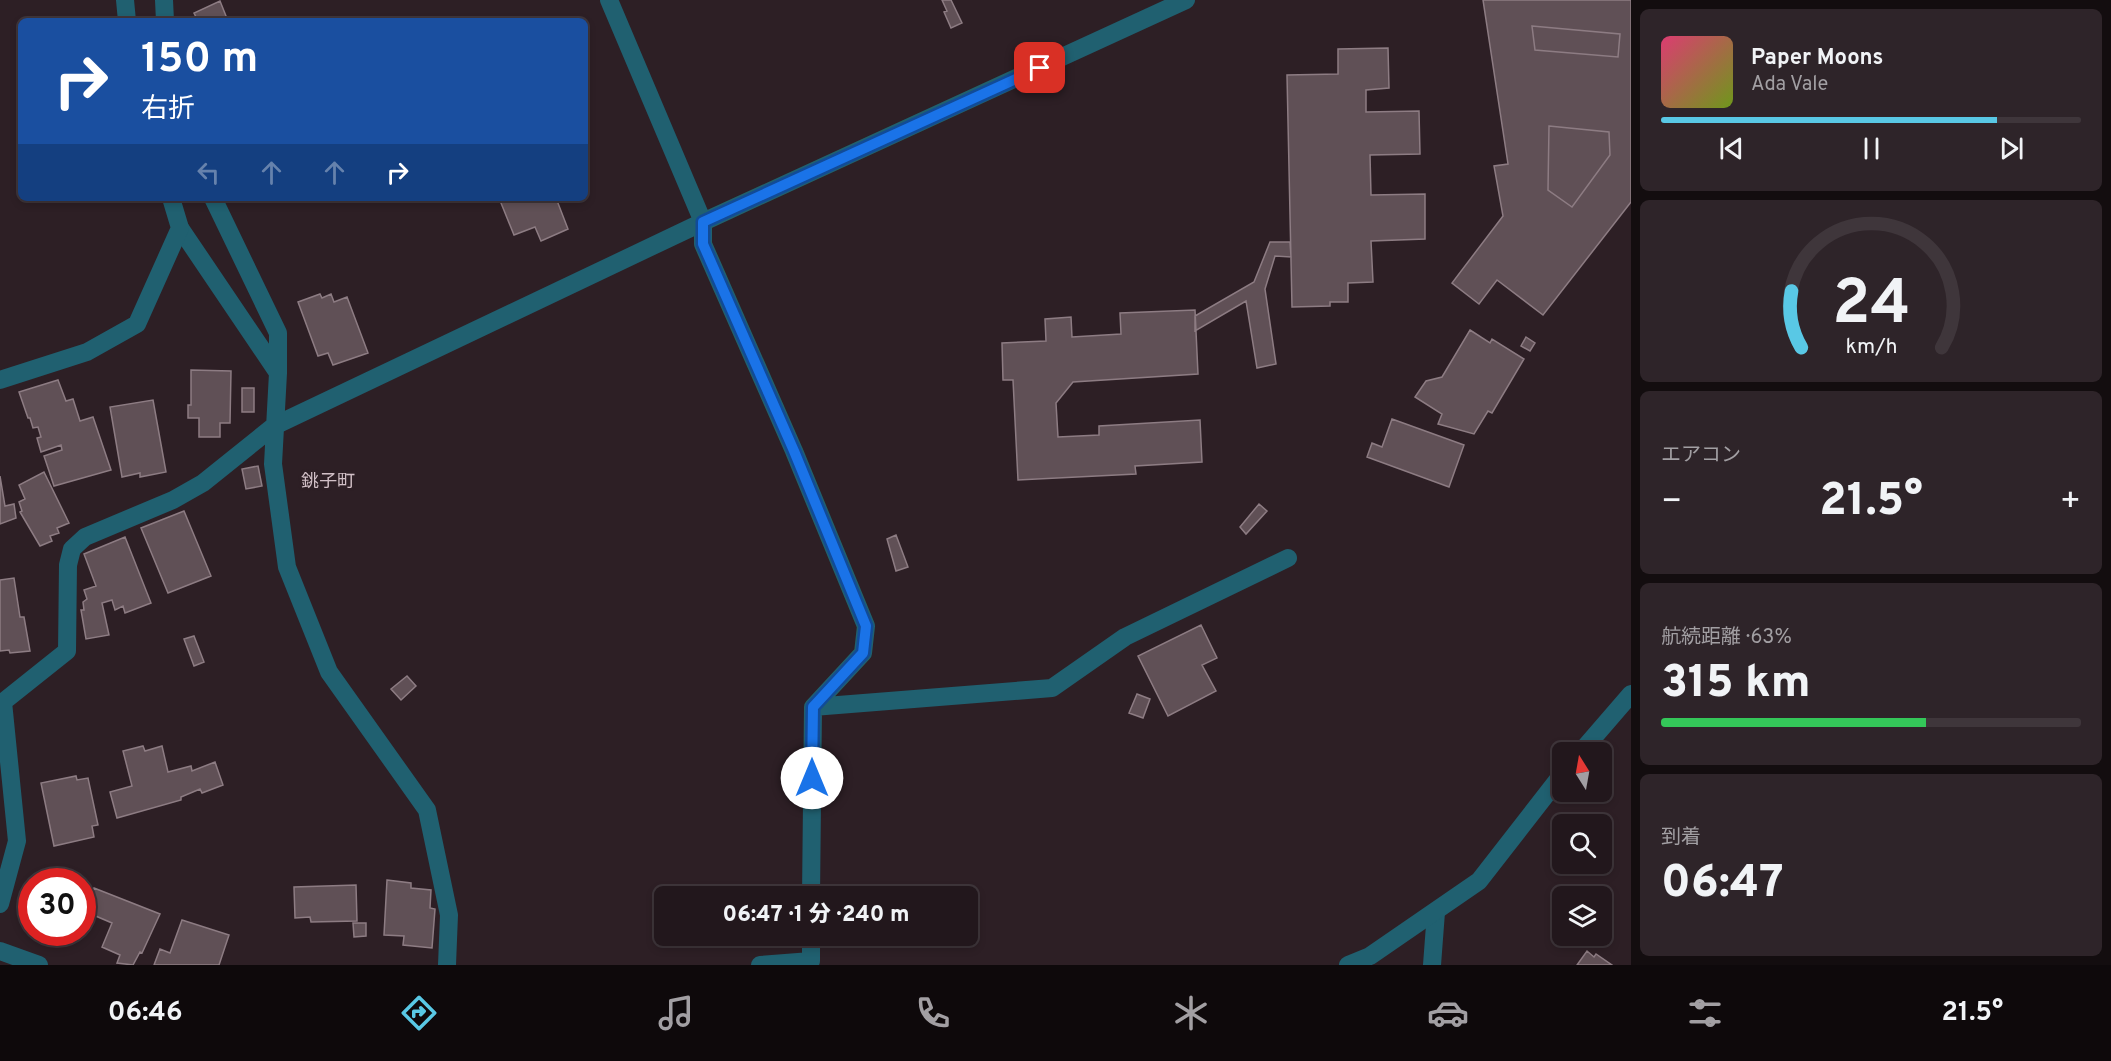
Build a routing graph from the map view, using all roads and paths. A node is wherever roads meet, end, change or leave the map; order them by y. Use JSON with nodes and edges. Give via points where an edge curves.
{"nodes":[{"id":1,"x":125,"y":0,"type":"edge"},
{"id":2,"x":165,"y":0,"type":"edge"},
{"id":3,"x":609,"y":0,"type":"edge"},
{"id":4,"x":1186,"y":0,"type":"edge"},
{"id":5,"x":127,"y":18,"type":"edge"},
{"id":6,"x":165,"y":18,"type":"edge"},
{"id":7,"x":172,"y":201,"type":"edge"},
{"id":8,"x":214,"y":201,"type":"edge"},
{"id":9,"x":703,"y":222,"type":"junction"},
{"id":10,"x":180,"y":228,"type":"junction"},
{"id":11,"x":278,"y":373,"type":"junction"},
{"id":12,"x":0,"y":381,"type":"edge"},
{"id":13,"x":274,"y":426,"type":"junction"},
{"id":14,"x":1288,"y":558,"type":"dead end"},
{"id":15,"x":1631,"y":694,"type":"edge"},
{"id":16,"x":1,"y":702,"type":"edge"},
{"id":17,"x":813,"y":707,"type":"junction"},
{"id":18,"x":1590,"y":742,"type":"edge"},
{"id":19,"x":1552,"y":787,"type":"edge"},
{"id":20,"x":811,"y":886,"type":"edge"},
{"id":21,"x":0,"y":904,"type":"edge"},
{"id":22,"x":1436,"y":912,"type":"junction"},
{"id":23,"x":811,"y":946,"type":"edge"},
{"id":24,"x":0,"y":951,"type":"edge"},
{"id":25,"x":39,"y":965,"type":"edge"},
{"id":26,"x":447,"y":965,"type":"edge"},
{"id":27,"x":760,"y":965,"type":"edge"},
{"id":28,"x":1348,"y":965,"type":"edge"},
{"id":29,"x":1432,"y":965,"type":"edge"}],
"edges":[{"from":1,"to":5,"type":"street"},
{"from":2,"to":6,"type":"street"},
{"from":3,"to":9,"type":"street"},
{"from":4,"to":9,"type":"street"},
{"from":7,"to":10,"type":"street"},
{"from":8,"to":11,"type":"street","via":[[278,333]]},
{"from":9,"to":13,"type":"street"},
{"from":9,"to":17,"type":"street","via":[[703,244],[866,626],[863,653]]},
{"from":10,"to":11,"type":"street"},
{"from":10,"to":12,"type":"street","via":[[137,324],[87,352]]},
{"from":11,"to":13,"type":"street"},
{"from":13,"to":16,"type":"street","via":[[203,483],[85,537],[72,549],[68,565],[67,651]]},
{"from":13,"to":26,"type":"street","via":[[273,464],[287,567],[329,672],[427,810],[449,915]]},
{"from":14,"to":17,"type":"street","via":[[1125,637],[1052,688]]},
{"from":15,"to":18,"type":"street"},
{"from":16,"to":21,"type":"street","via":[[17,841]]},
{"from":17,"to":20,"type":"street"},
{"from":19,"to":22,"type":"street","via":[[1479,881]]},
{"from":22,"to":28,"type":"street","via":[[1370,956]]},
{"from":22,"to":29,"type":"street"},
{"from":23,"to":27,"type":"street","via":[[811,961]]},
{"from":24,"to":25,"type":"street"}]}
